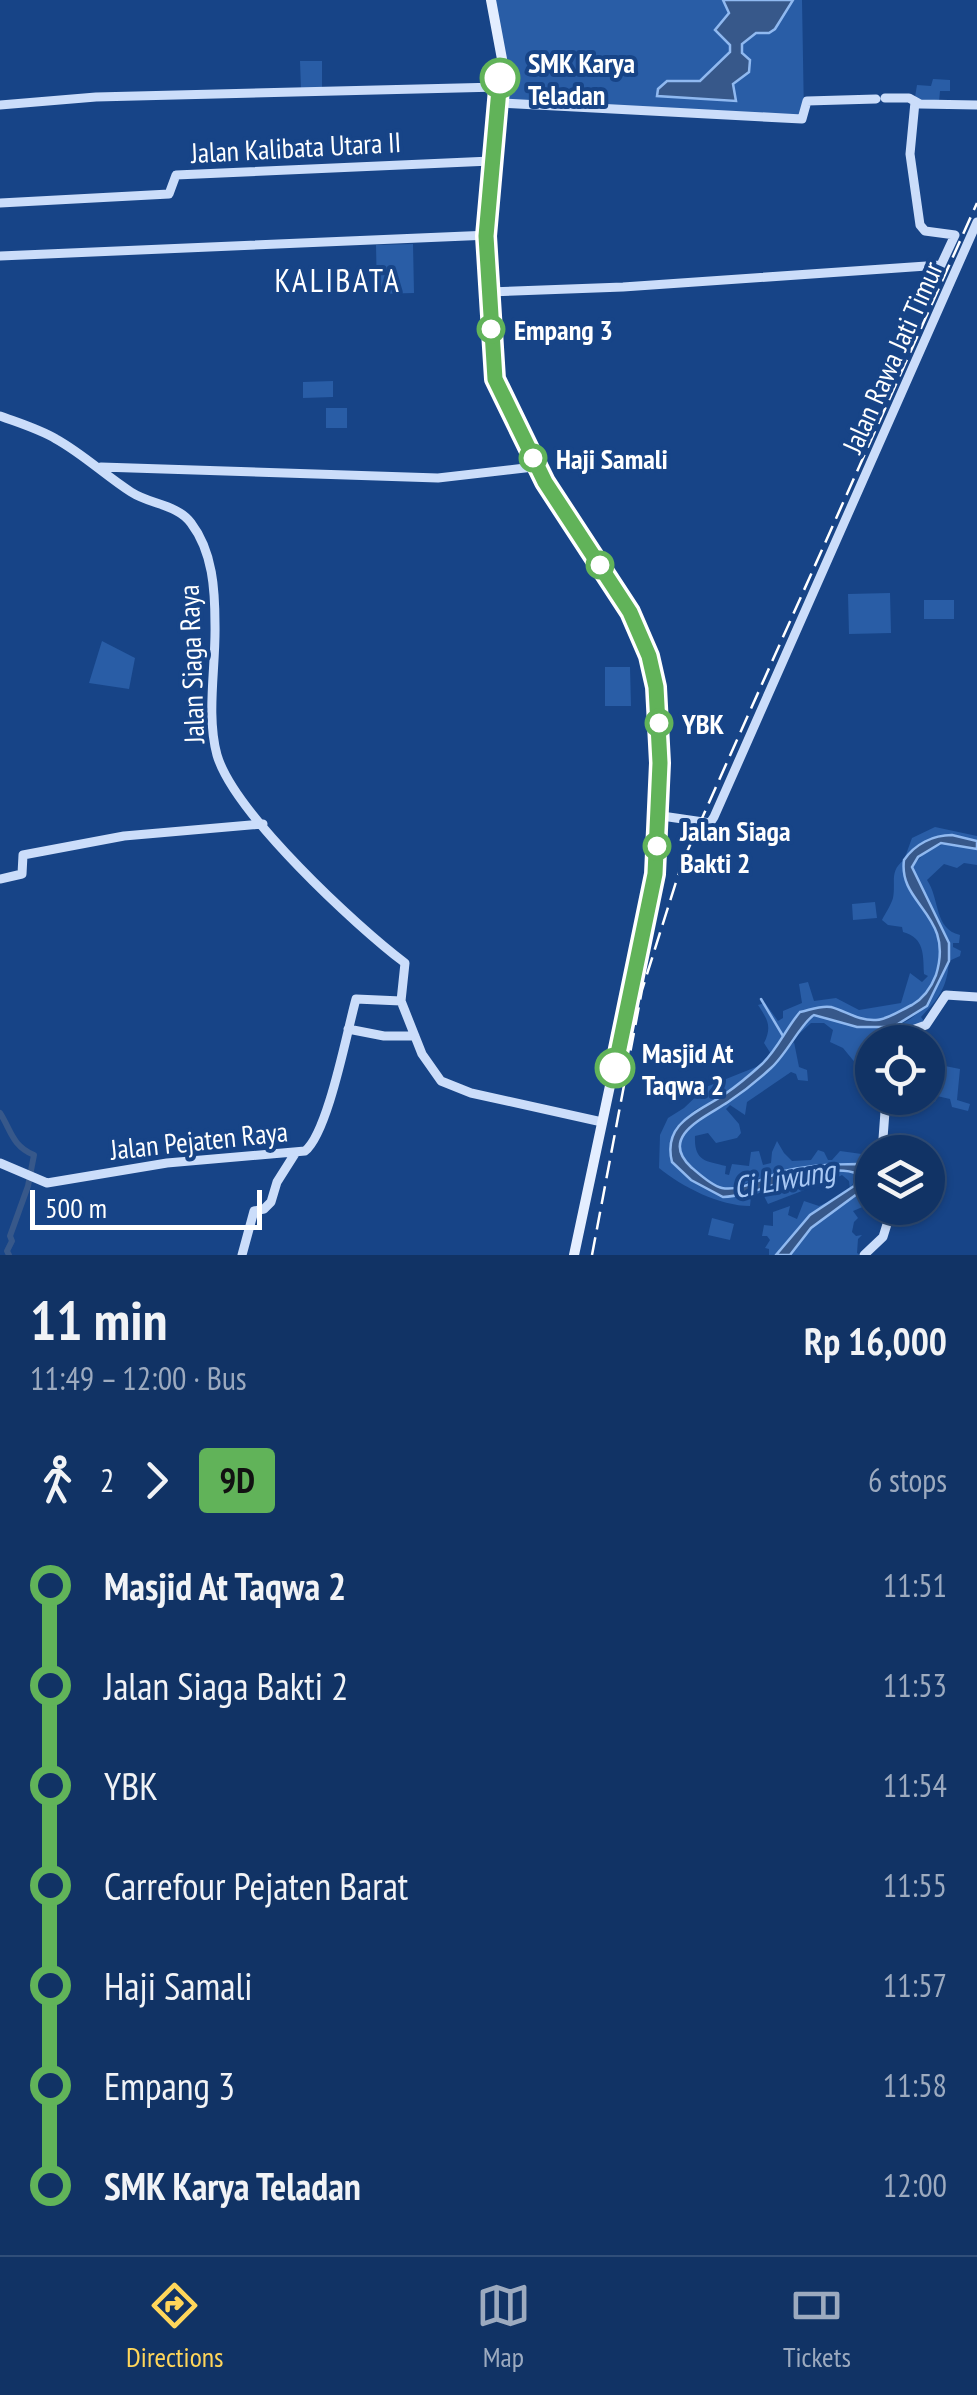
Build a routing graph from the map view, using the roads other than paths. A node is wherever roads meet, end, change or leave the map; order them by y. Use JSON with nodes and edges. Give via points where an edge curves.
{"nodes":[{"id":1,"x":493,"y":0,"type":"edge"},
{"id":2,"x":495,"y":87,"type":"junction"},
{"id":3,"x":916,"y":102,"type":"junction"},
{"id":4,"x":501,"y":103,"type":"junction"},
{"id":5,"x":0,"y":104,"type":"edge"},
{"id":6,"x":977,"y":104,"type":"edge"},
{"id":7,"x":487,"y":161,"type":"junction"},
{"id":8,"x":0,"y":202,"type":"edge"},
{"id":9,"x":977,"y":222,"type":"edge"},
{"id":10,"x":485,"y":236,"type":"junction"},
{"id":11,"x":0,"y":256,"type":"edge"},
{"id":12,"x":490,"y":292,"type":"junction"},
{"id":13,"x":0,"y":416,"type":"edge"},
{"id":14,"x":98,"y":468,"type":"junction"},
{"id":15,"x":537,"y":468,"type":"junction"},
{"id":16,"x":662,"y":814,"type":"junction"},
{"id":17,"x":263,"y":824,"type":"junction"},
{"id":18,"x":0,"y":879,"type":"edge"},
{"id":19,"x":977,"y":997,"type":"edge"},
{"id":20,"x":402,"y":1001,"type":"junction"},
{"id":21,"x":924,"y":1025,"type":"edge"},
{"id":22,"x":348,"y":1029,"type":"junction"},
{"id":23,"x":416,"y":1036,"type":"junction"},
{"id":24,"x":601,"y":1122,"type":"junction"},
{"id":25,"x":296,"y":1152,"type":"junction"},
{"id":26,"x":0,"y":1163,"type":"edge"},
{"id":27,"x":887,"y":1225,"type":"edge"},
{"id":28,"x":242,"y":1255,"type":"edge"},
{"id":29,"x":576,"y":1255,"type":"edge"},
{"id":30,"x":864,"y":1255,"type":"edge"}],
"edges":[{"from":1,"to":2,"type":"main road","via":[[501,49]]},
{"from":1,"to":4,"type":"main road","via":[[506,54]]},
{"from":2,"to":5,"type":"street"},
{"from":2,"to":7,"type":"main road"},
{"from":3,"to":4,"type":"street","via":[[807,101],[803,119]]},
{"from":3,"to":6,"type":"street"},
{"from":3,"to":12,"type":"street","via":[[910,154],[919,221],[926,231],[956,235],[941,265]]},
{"from":4,"to":10,"type":"main road"},
{"from":7,"to":8,"type":"street","name":"Jalan Kalibata Utara II","via":[[176,174],[170,194]]},
{"from":7,"to":10,"type":"main road"},
{"from":9,"to":16,"type":"street","name":"Jalan Rawa Jati Timur","via":[[714,814]]},
{"from":10,"to":11,"type":"street"},
{"from":10,"to":12,"type":"main road"},
{"from":12,"to":15,"type":"main road","via":[[495,379]]},
{"from":13,"to":14,"type":"street","name":"Jalan Siaga Raya","via":[[58,440]]},
{"from":14,"to":15,"type":"street","via":[[438,478]]},
{"from":14,"to":17,"type":"street","name":"Jalan Siaga Raya","via":[[135,494],[182,512],[204,543],[215,609],[215,747]]},
{"from":15,"to":16,"type":"main road","via":[[623,588],[652,652],[662,713]]},
{"from":15,"to":24,"type":"main road","via":[[630,612],[649,656],[658,712],[655,874]]},
{"from":16,"to":29,"type":"main road","via":[[657,884]]},
{"from":17,"to":18,"type":"street","via":[[124,836],[23,855],[22,874]]},
{"from":17,"to":20,"type":"street","name":"Jalan Siaga Raya","via":[[321,890],[405,963]]},
{"from":19,"to":21,"type":"street","via":[[947,994]]},
{"from":20,"to":22,"type":"street","name":"Jalan Pejaten Raya","via":[[356,998]]},
{"from":20,"to":23,"type":"street"},
{"from":22,"to":23,"type":"street"},
{"from":22,"to":25,"type":"street","name":"Jalan Pejaten Raya","via":[[316,1138]]},
{"from":23,"to":24,"type":"street","via":[[430,1068],[446,1084]]},
{"from":24,"to":29,"type":"main road"},
{"from":25,"to":26,"type":"street","name":"Jalan Pejaten Raya","via":[[167,1163],[47,1183]]},
{"from":25,"to":28,"type":"street","via":[[271,1202],[254,1211]]},
{"from":27,"to":30,"type":"street"}]}
